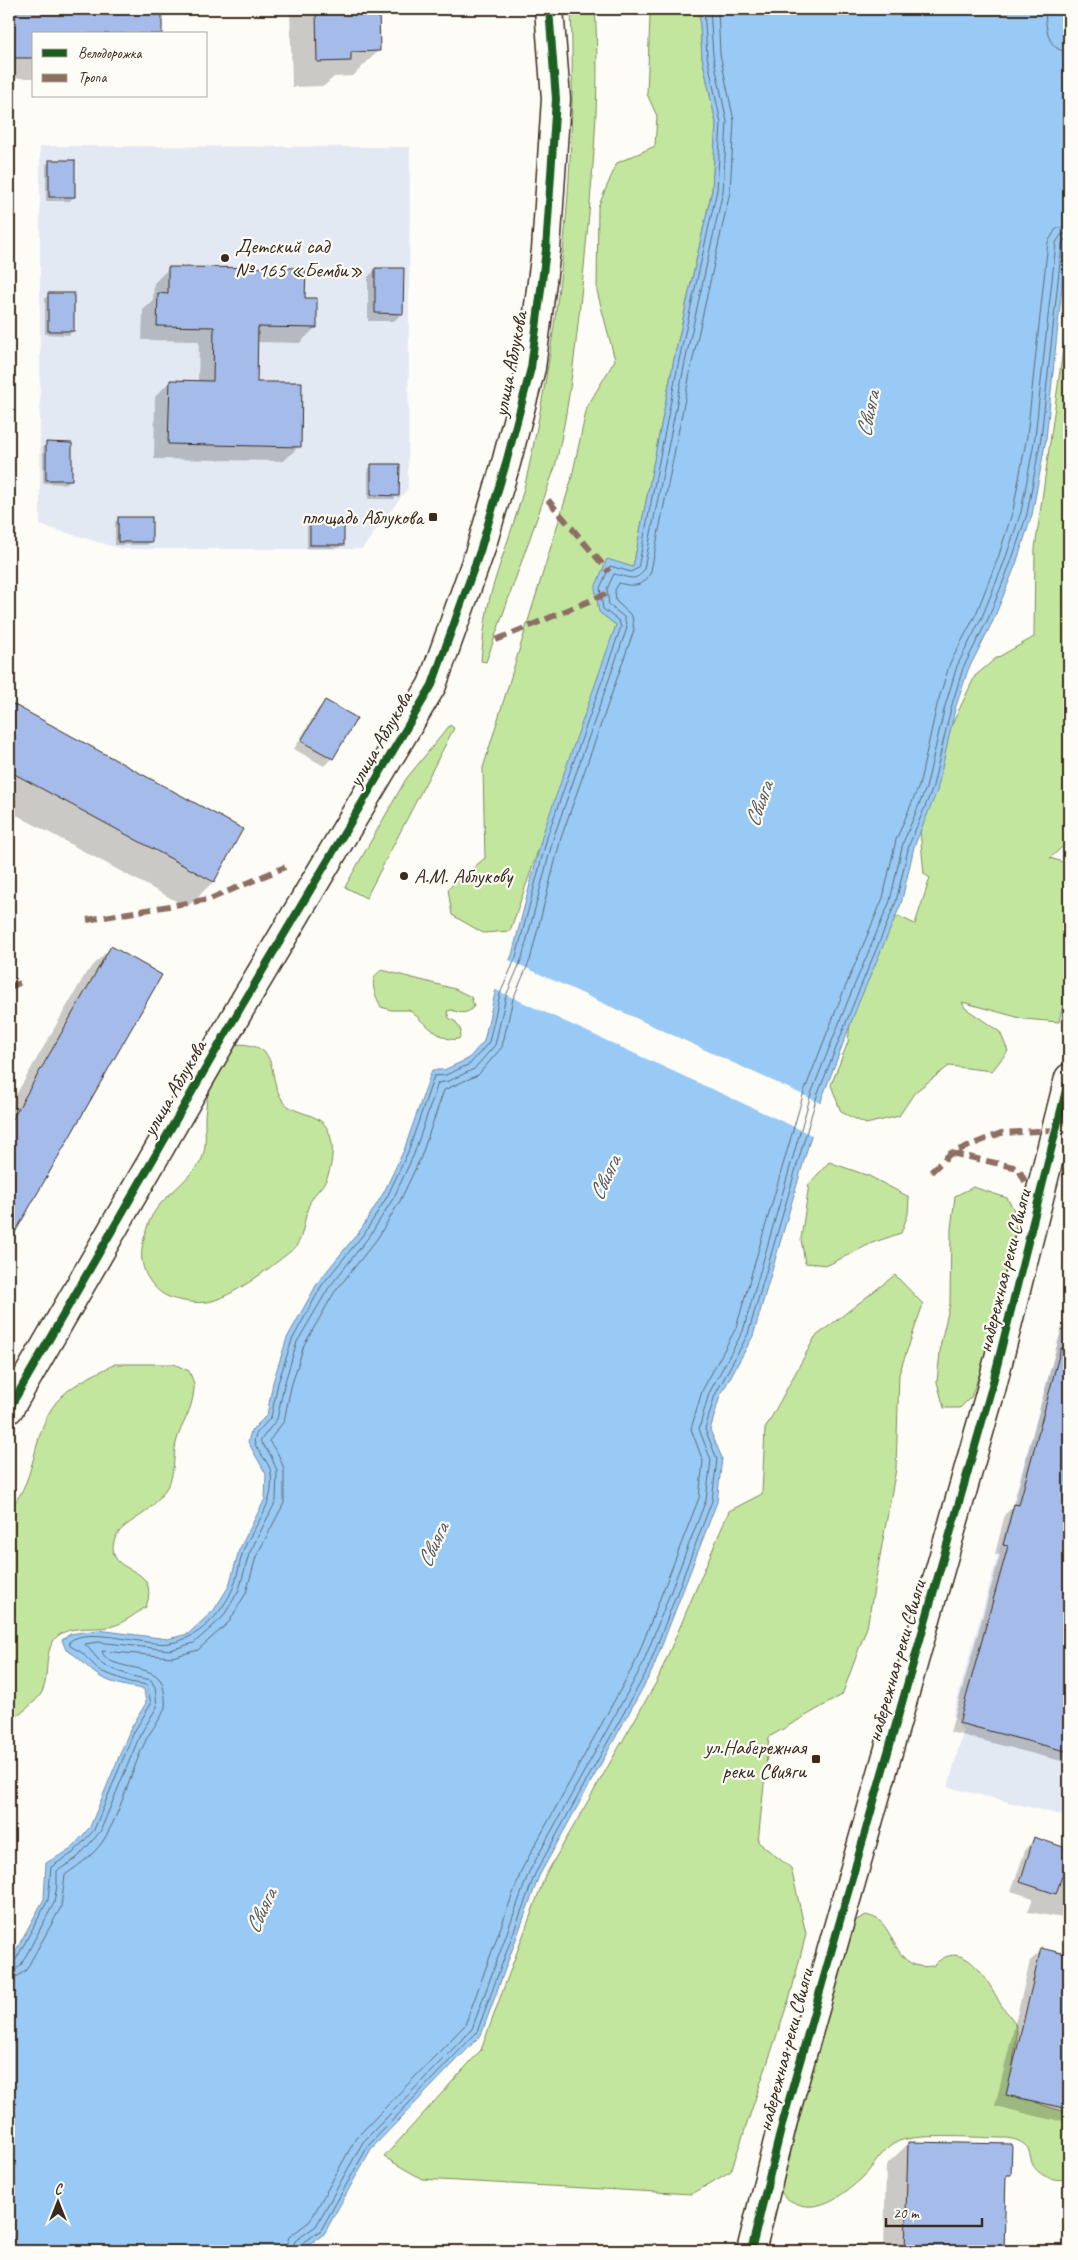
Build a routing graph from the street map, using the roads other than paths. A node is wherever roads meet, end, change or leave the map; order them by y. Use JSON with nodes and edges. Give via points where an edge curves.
{"nodes":[{"id":1,"x":548,"y":9,"type":"edge"},
{"id":2,"x":1069,"y":1078,"type":"edge"},
{"id":3,"x":1063,"y":1130,"type":"edge"},
{"id":4,"x":9,"y":1409,"type":"edge"},
{"id":5,"x":750,"y":2251,"type":"edge"}],
"edges":[{"from":1,"to":4,"type":"street","name":"улица Аблукова","via":[[556,99],[546,250],[531,368],[480,551],[432,685]]},
{"from":2,"to":3,"type":"street","name":"набережная реки Свияги"},
{"from":3,"to":5,"type":"street","name":"набережная реки Свияги","via":[[974,1454],[815,2006]]}]}
